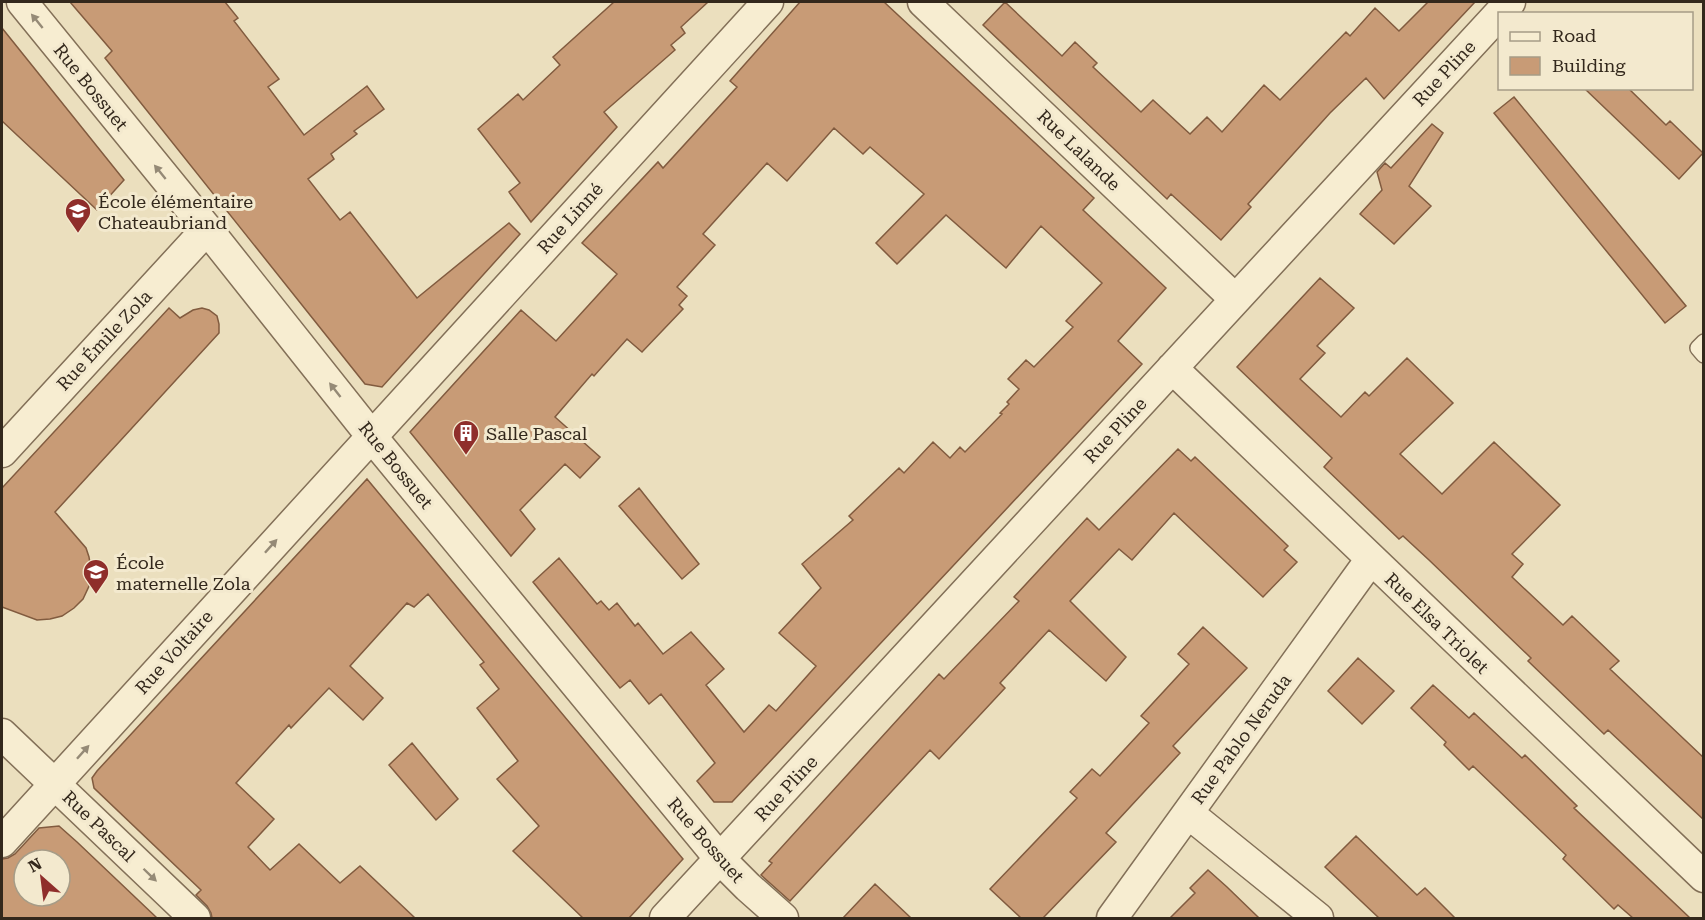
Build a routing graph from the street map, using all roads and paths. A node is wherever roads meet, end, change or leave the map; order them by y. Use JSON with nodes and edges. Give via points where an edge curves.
{"nodes":[{"id":1,"x":22,"y":2,"type":"edge"},
{"id":2,"x":768,"y":2,"type":"edge"},
{"id":3,"x":923,"y":2,"type":"edge"},
{"id":4,"x":1498,"y":15,"type":"edge"},
{"id":5,"x":207,"y":229,"type":"junction"},
{"id":6,"x":1235,"y":299,"type":"junction"},
{"id":7,"x":1172,"y":368,"type":"junction"},
{"id":8,"x":371,"y":436,"type":"junction"},
{"id":9,"x":2,"y":452,"type":"edge"},
{"id":10,"x":1371,"y":559,"type":"junction"},
{"id":11,"x":2,"y":734,"type":"edge"},
{"id":12,"x":55,"y":783,"type":"junction"},
{"id":13,"x":1188,"y":813,"type":"junction"},
{"id":14,"x":2,"y":842,"type":"edge"},
{"id":15,"x":720,"y":859,"type":"junction"},
{"id":16,"x":1704,"y":877,"type":"edge"},
{"id":17,"x":195,"y":918,"type":"edge"},
{"id":18,"x":665,"y":918,"type":"edge"},
{"id":19,"x":783,"y":918,"type":"edge"},
{"id":20,"x":1112,"y":918,"type":"edge"},
{"id":21,"x":1318,"y":918,"type":"edge"}],
"edges":[{"from":5,"to":1,"type":"street","name":"Rue Bossuet","one_way":true},
{"from":2,"to":8,"type":"street","name":"Rue Linné"},
{"from":3,"to":6,"type":"street","name":"Rue Lalande"},
{"from":4,"to":6,"type":"street","name":"Rue Pline"},
{"from":8,"to":5,"type":"street","name":"Rue Bossuet","one_way":true},
{"from":5,"to":9,"type":"street","name":"Rue Émile Zola"},
{"from":6,"to":7,"type":"street","name":"Rue Pline"},
{"from":7,"to":10,"type":"street","name":"Rue Elsa Triolet"},
{"from":7,"to":15,"type":"street","name":"Rue Pline"},
{"from":12,"to":8,"type":"street","name":"Rue Voltaire","one_way":true},
{"from":8,"to":15,"type":"street","name":"Rue Bossuet"},
{"from":10,"to":13,"type":"street","name":"Rue Pablo Neruda"},
{"from":10,"to":16,"type":"street","name":"Rue Elsa Triolet"},
{"from":11,"to":12,"type":"street","name":"Rue Pascal"},
{"from":12,"to":14,"type":"street","name":"Rue Voltaire"},
{"from":12,"to":17,"type":"street","name":"Rue Pascal","one_way":true},
{"from":13,"to":20,"type":"street","name":"Rue Pablo Neruda"},
{"from":13,"to":21,"type":"street"},
{"from":15,"to":18,"type":"street","name":"Rue Pline"},
{"from":15,"to":19,"type":"street","name":"Rue Bossuet"}]}
